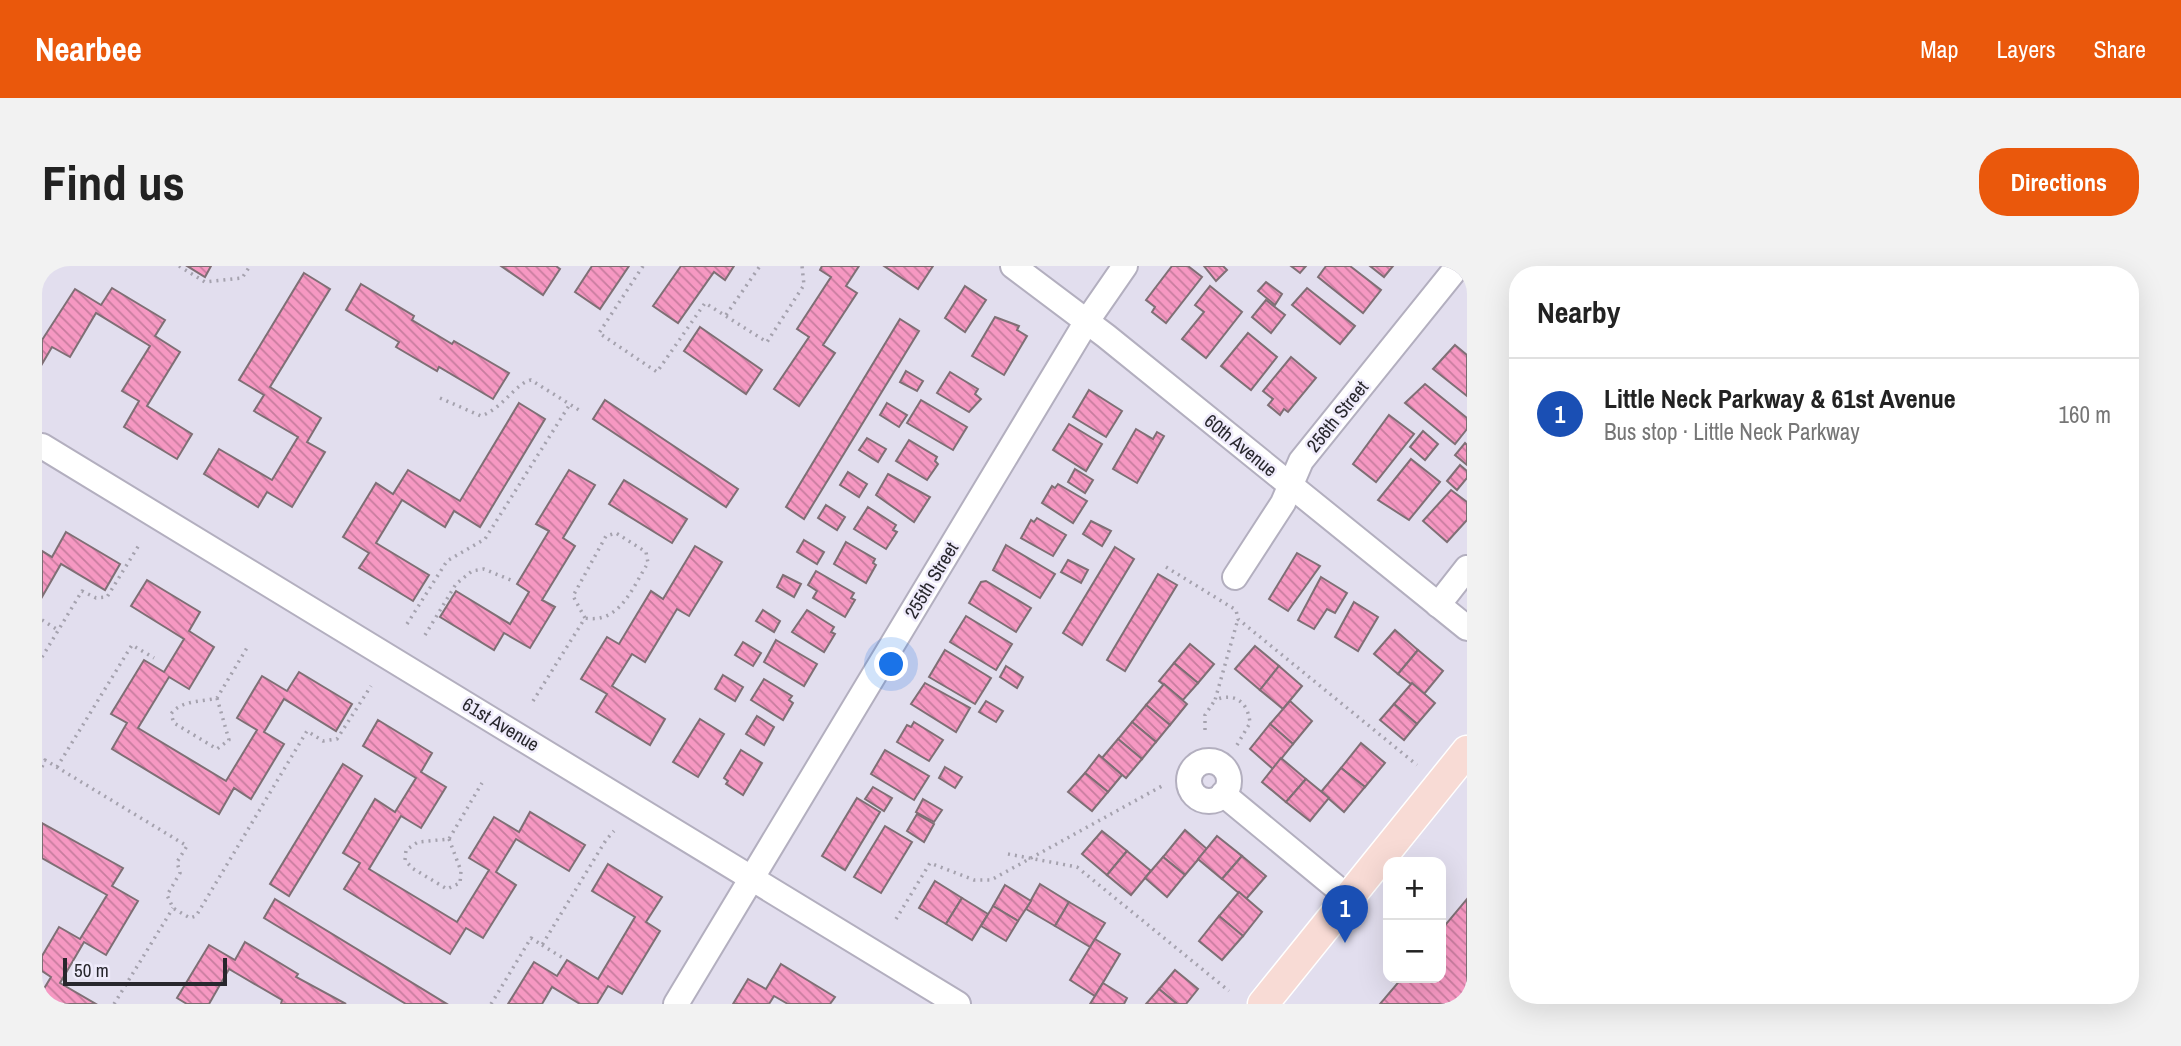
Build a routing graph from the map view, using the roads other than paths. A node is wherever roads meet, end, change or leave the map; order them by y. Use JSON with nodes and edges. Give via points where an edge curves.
{"nodes":[{"id":1,"x":1013,"y":266,"type":"edge"},
{"id":2,"x":1125,"y":266,"type":"edge"},
{"id":3,"x":1458,"y":266,"type":"edge"},
{"id":4,"x":1087,"y":321,"type":"junction"},
{"id":5,"x":42,"y":446,"type":"edge"},
{"id":6,"x":1290,"y":484,"type":"junction"},
{"id":7,"x":1467,"y":568,"type":"edge"},
{"id":8,"x":1234,"y":577,"type":"dead end"},
{"id":9,"x":1438,"y":605,"type":"junction"},
{"id":10,"x":1467,"y":628,"type":"edge"},
{"id":11,"x":1467,"y":751,"type":"edge"},
{"id":12,"x":1223,"y":794,"type":"dead end"},
{"id":13,"x":752,"y":876,"type":"junction"},
{"id":14,"x":1349,"y":898,"type":"junction"},
{"id":15,"x":676,"y":1004,"type":"edge"},
{"id":16,"x":958,"y":1004,"type":"edge"},
{"id":17,"x":1263,"y":1004,"type":"edge"}],
"edges":[{"from":1,"to":4,"type":"street","name":"60th Avenue"},
{"from":2,"to":4,"type":"street","name":"255th Street"},
{"from":3,"to":6,"type":"street","name":"256th Street","via":[[1301,461]]},
{"from":4,"to":6,"type":"street","name":"60th Avenue"},
{"from":4,"to":13,"type":"street","name":"255th Street"},
{"from":5,"to":13,"type":"street","name":"61st Avenue"},
{"from":6,"to":8,"type":"street","name":"256th Street","via":[[1283,503]]},
{"from":6,"to":9,"type":"street","name":"60th Avenue"},
{"from":7,"to":9,"type":"street"},
{"from":9,"to":10,"type":"street","name":"60th Avenue"},
{"from":11,"to":14,"type":"main road"},
{"from":12,"to":14,"type":"street"},
{"from":13,"to":15,"type":"street","name":"255th Street"},
{"from":13,"to":16,"type":"street","name":"61st Avenue"},
{"from":14,"to":17,"type":"main road"}]}
